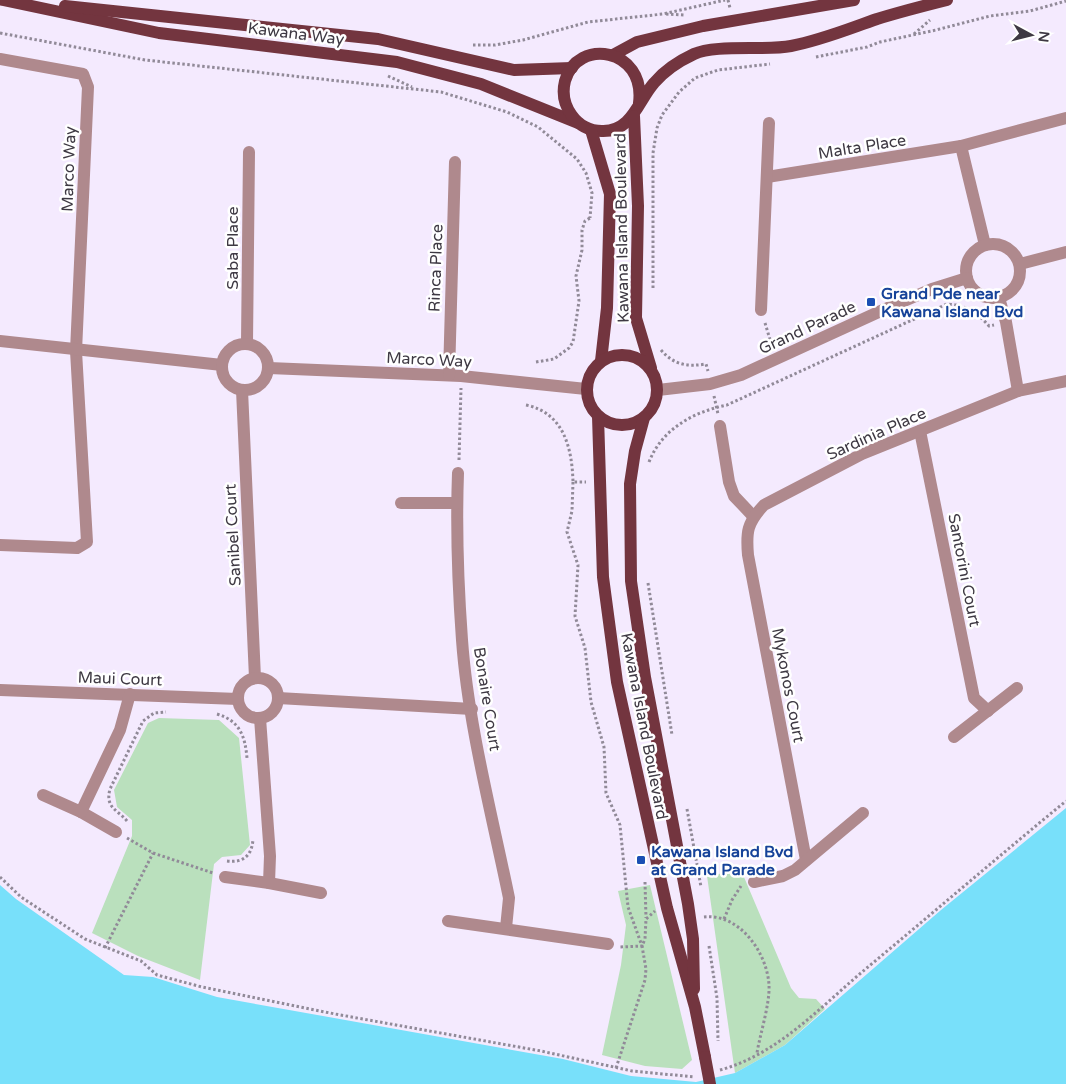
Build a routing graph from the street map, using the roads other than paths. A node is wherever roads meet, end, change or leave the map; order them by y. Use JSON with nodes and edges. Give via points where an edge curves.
{"nodes":[{"id":1,"x":3,"y":0,"type":"edge"},
{"id":2,"x":7,"y":0,"type":"edge"},
{"id":3,"x":854,"y":0,"type":"edge"},
{"id":4,"x":946,"y":0,"type":"edge"},
{"id":5,"x":613,"y":55,"type":"junction"},
{"id":6,"x":0,"y":60,"type":"edge"},
{"id":7,"x":572,"y":68,"type":"junction"},
{"id":8,"x":640,"y":103,"type":"junction"},
{"id":9,"x":634,"y":116,"type":"junction"},
{"id":10,"x":1066,"y":118,"type":"edge"},
{"id":11,"x":578,"y":123,"type":"junction"},
{"id":12,"x":769,"y":123,"type":"dead end"},
{"id":13,"x":591,"y":130,"type":"junction"},
{"id":14,"x":961,"y":146,"type":"junction"},
{"id":15,"x":249,"y":152,"type":"dead end"},
{"id":16,"x":455,"y":162,"type":"dead end"},
{"id":17,"x":767,"y":177,"type":"junction"},
{"id":18,"x":985,"y":245,"type":"junction"},
{"id":19,"x":1066,"y":252,"type":"edge"},
{"id":20,"x":1020,"y":264,"type":"junction"},
{"id":21,"x":967,"y":278,"type":"junction"},
{"id":22,"x":999,"y":298,"type":"junction"},
{"id":23,"x":760,"y":310,"type":"road end"},
{"id":24,"x":0,"y":342,"type":"edge"},
{"id":25,"x":247,"y":343,"type":"junction"},
{"id":26,"x":76,"y":350,"type":"junction"},
{"id":27,"x":601,"y":361,"type":"junction"},
{"id":28,"x":222,"y":365,"type":"junction"},
{"id":29,"x":269,"y":368,"type":"junction"},
{"id":30,"x":651,"y":368,"type":"junction"},
{"id":31,"x":455,"y":376,"type":"junction"},
{"id":32,"x":1066,"y":381,"type":"edge"},
{"id":33,"x":586,"y":389,"type":"junction"},
{"id":34,"x":242,"y":390,"type":"junction"},
{"id":35,"x":658,"y":390,"type":"junction"},
{"id":36,"x":1018,"y":392,"type":"junction"},
{"id":37,"x":598,"y":416,"type":"junction"},
{"id":38,"x":644,"y":418,"type":"junction"},
{"id":39,"x":720,"y":426,"type":"dead end"},
{"id":40,"x":920,"y":431,"type":"junction"},
{"id":41,"x":458,"y":473,"type":"road end"},
{"id":42,"x":401,"y":503,"type":"dead end"},
{"id":43,"x":457,"y":503,"type":"junction"},
{"id":44,"x":753,"y":516,"type":"junction"},
{"id":45,"x":0,"y":545,"type":"edge"},
{"id":46,"x":255,"y":678,"type":"junction"},
{"id":47,"x":1017,"y":688,"type":"dead end"},
{"id":48,"x":0,"y":690,"type":"edge"},
{"id":49,"x":130,"y":694,"type":"junction"},
{"id":50,"x":278,"y":698,"type":"junction"},
{"id":51,"x":238,"y":699,"type":"junction"},
{"id":52,"x":472,"y":709,"type":"junction"},
{"id":53,"x":988,"y":711,"type":"junction"},
{"id":54,"x":260,"y":718,"type":"junction"},
{"id":55,"x":954,"y":738,"type":"dead end"},
{"id":56,"x":42,"y":795,"type":"dead end"},
{"id":57,"x":81,"y":812,"type":"junction"},
{"id":58,"x":863,"y":814,"type":"dead end"},
{"id":59,"x":120,"y":834,"type":"road end"},
{"id":60,"x":806,"y":860,"type":"junction"},
{"id":61,"x":222,"y":876,"type":"road end"},
{"id":62,"x":269,"y":882,"type":"junction"},
{"id":63,"x":754,"y":882,"type":"road end"},
{"id":64,"x":321,"y":894,"type":"dead end"},
{"id":65,"x":448,"y":921,"type":"dead end"},
{"id":66,"x":506,"y":928,"type":"junction"},
{"id":67,"x":608,"y":944,"type":"road end"},
{"id":68,"x":695,"y":1007,"type":"junction"},
{"id":69,"x":709,"y":1077,"type":"edge"}],
"edges":[{"from":1,"to":11,"type":"main road","name":"Kawana Way","via":[[158,33],[397,62],[481,84]]},
{"from":2,"to":7,"type":"main road","name":"Kawana Way","via":[[378,39],[514,70]]},
{"from":3,"to":5,"type":"main road","via":[[703,26],[637,42]]},
{"from":4,"to":8,"type":"main road","via":[[832,37],[789,47],[696,53],[677,63],[654,82]]},
{"from":5,"to":7,"type":"main road","via":[[593,55]]},
{"from":5,"to":8,"type":"main road","via":[[627,62],[634,71],[639,81]]},
{"from":6,"to":26,"type":"street","name":"Marco Way","via":[[83,74],[88,86]]},
{"from":7,"to":11,"type":"main road","via":[[566,79],[565,103]]},
{"from":8,"to":9,"type":"main road"},
{"from":9,"to":13,"type":"main road","via":[[613,130]]},
{"from":9,"to":30,"type":"main road","name":"Kawana Island Boulevard","via":[[638,206],[636,318]]},
{"from":10,"to":14,"type":"street","name":"Malta Place"},
{"from":11,"to":13,"type":"main road"},
{"from":12,"to":17,"type":"street"},
{"from":13,"to":27,"type":"main road","name":"Kawana Island Boulevard","via":[[610,194],[607,308]]},
{"from":14,"to":17,"type":"street","name":"Malta Place"},
{"from":14,"to":18,"type":"street"},
{"from":15,"to":25,"type":"street","name":"Saba Place"},
{"from":16,"to":31,"type":"street","name":"Rinca Place"},
{"from":17,"to":23,"type":"street"},
{"from":18,"to":20,"type":"street","via":[[1006,247]]},
{"from":18,"to":21,"type":"street","via":[[971,255]]},
{"from":19,"to":20,"type":"street"},
{"from":20,"to":22,"type":"street","via":[[1019,281],[1007,295]]},
{"from":21,"to":22,"type":"street","via":[[970,286],[983,296]]},
{"from":21,"to":35,"type":"street","name":"Grand Parade","via":[[883,310],[741,375],[710,384]]},
{"from":22,"to":36,"type":"street"},
{"from":24,"to":26,"type":"street"},
{"from":25,"to":28,"type":"street","via":[[233,347]]},
{"from":25,"to":29,"type":"street","via":[[265,354]]},
{"from":26,"to":28,"type":"street"},
{"from":26,"to":45,"type":"street","via":[[88,542],[77,548]]},
{"from":27,"to":30,"type":"main road","via":[[620,354],[631,355]]},
{"from":27,"to":33,"type":"main road","via":[[593,369]]},
{"from":28,"to":34,"type":"street","via":[[225,378]]},
{"from":29,"to":31,"type":"street","name":"Marco Way"},
{"from":29,"to":34,"type":"street","via":[[263,382],[250,390]]},
{"from":30,"to":35,"type":"main road"},
{"from":31,"to":33,"type":"street","name":"Marco Way"},
{"from":32,"to":36,"type":"street","name":"Sardinia Place"},
{"from":33,"to":37,"type":"main road"},
{"from":34,"to":46,"type":"street","name":"Sanibel Court"},
{"from":35,"to":38,"type":"main road","via":[[656,402]]},
{"from":36,"to":40,"type":"street","name":"Sardinia Place"},
{"from":37,"to":38,"type":"main road","via":[[622,426]]},
{"from":37,"to":68,"type":"main road","name":"Kawana Island Boulevard","via":[[603,577],[616,672],[629,744],[667,908]]},
{"from":38,"to":68,"type":"main road","name":"Kawana Island Boulevard","via":[[630,484],[631,581],[644,677],[688,904],[693,939]]},
{"from":39,"to":44,"type":"street","via":[[734,496]]},
{"from":40,"to":44,"type":"street","name":"Sardinia Place","via":[[862,454],[764,505]]},
{"from":40,"to":53,"type":"street","name":"Santorini Court","via":[[974,698]]},
{"from":41,"to":43,"type":"street","name":"Bonaire Court"},
{"from":42,"to":43,"type":"street"},
{"from":43,"to":52,"type":"street","name":"Bonaire Court","via":[[462,641]]},
{"from":44,"to":60,"type":"street","name":"Mykonos Court","via":[[746,534],[748,555]]},
{"from":46,"to":50,"type":"street","via":[[271,682]]},
{"from":46,"to":51,"type":"street","via":[[244,683]]},
{"from":47,"to":53,"type":"street"},
{"from":48,"to":49,"type":"street","name":"Maui Court"},
{"from":49,"to":51,"type":"street","name":"Maui Court"},
{"from":49,"to":57,"type":"street","via":[[120,730]]},
{"from":50,"to":52,"type":"street"},
{"from":50,"to":54,"type":"street","via":[[275,709]]},
{"from":51,"to":54,"type":"street","via":[[243,711]]},
{"from":52,"to":66,"type":"street","name":"Bonaire Court","via":[[508,898]]},
{"from":53,"to":55,"type":"street"},
{"from":54,"to":62,"type":"street"},
{"from":56,"to":57,"type":"street"},
{"from":57,"to":59,"type":"street"},
{"from":58,"to":60,"type":"street"},
{"from":60,"to":63,"type":"street","via":[[783,876]]},
{"from":61,"to":62,"type":"street"},
{"from":62,"to":64,"type":"street"},
{"from":65,"to":66,"type":"street"},
{"from":66,"to":67,"type":"street"},
{"from":68,"to":69,"type":"main road","name":"Kawana Island Boulevard","bridge":true}]}
